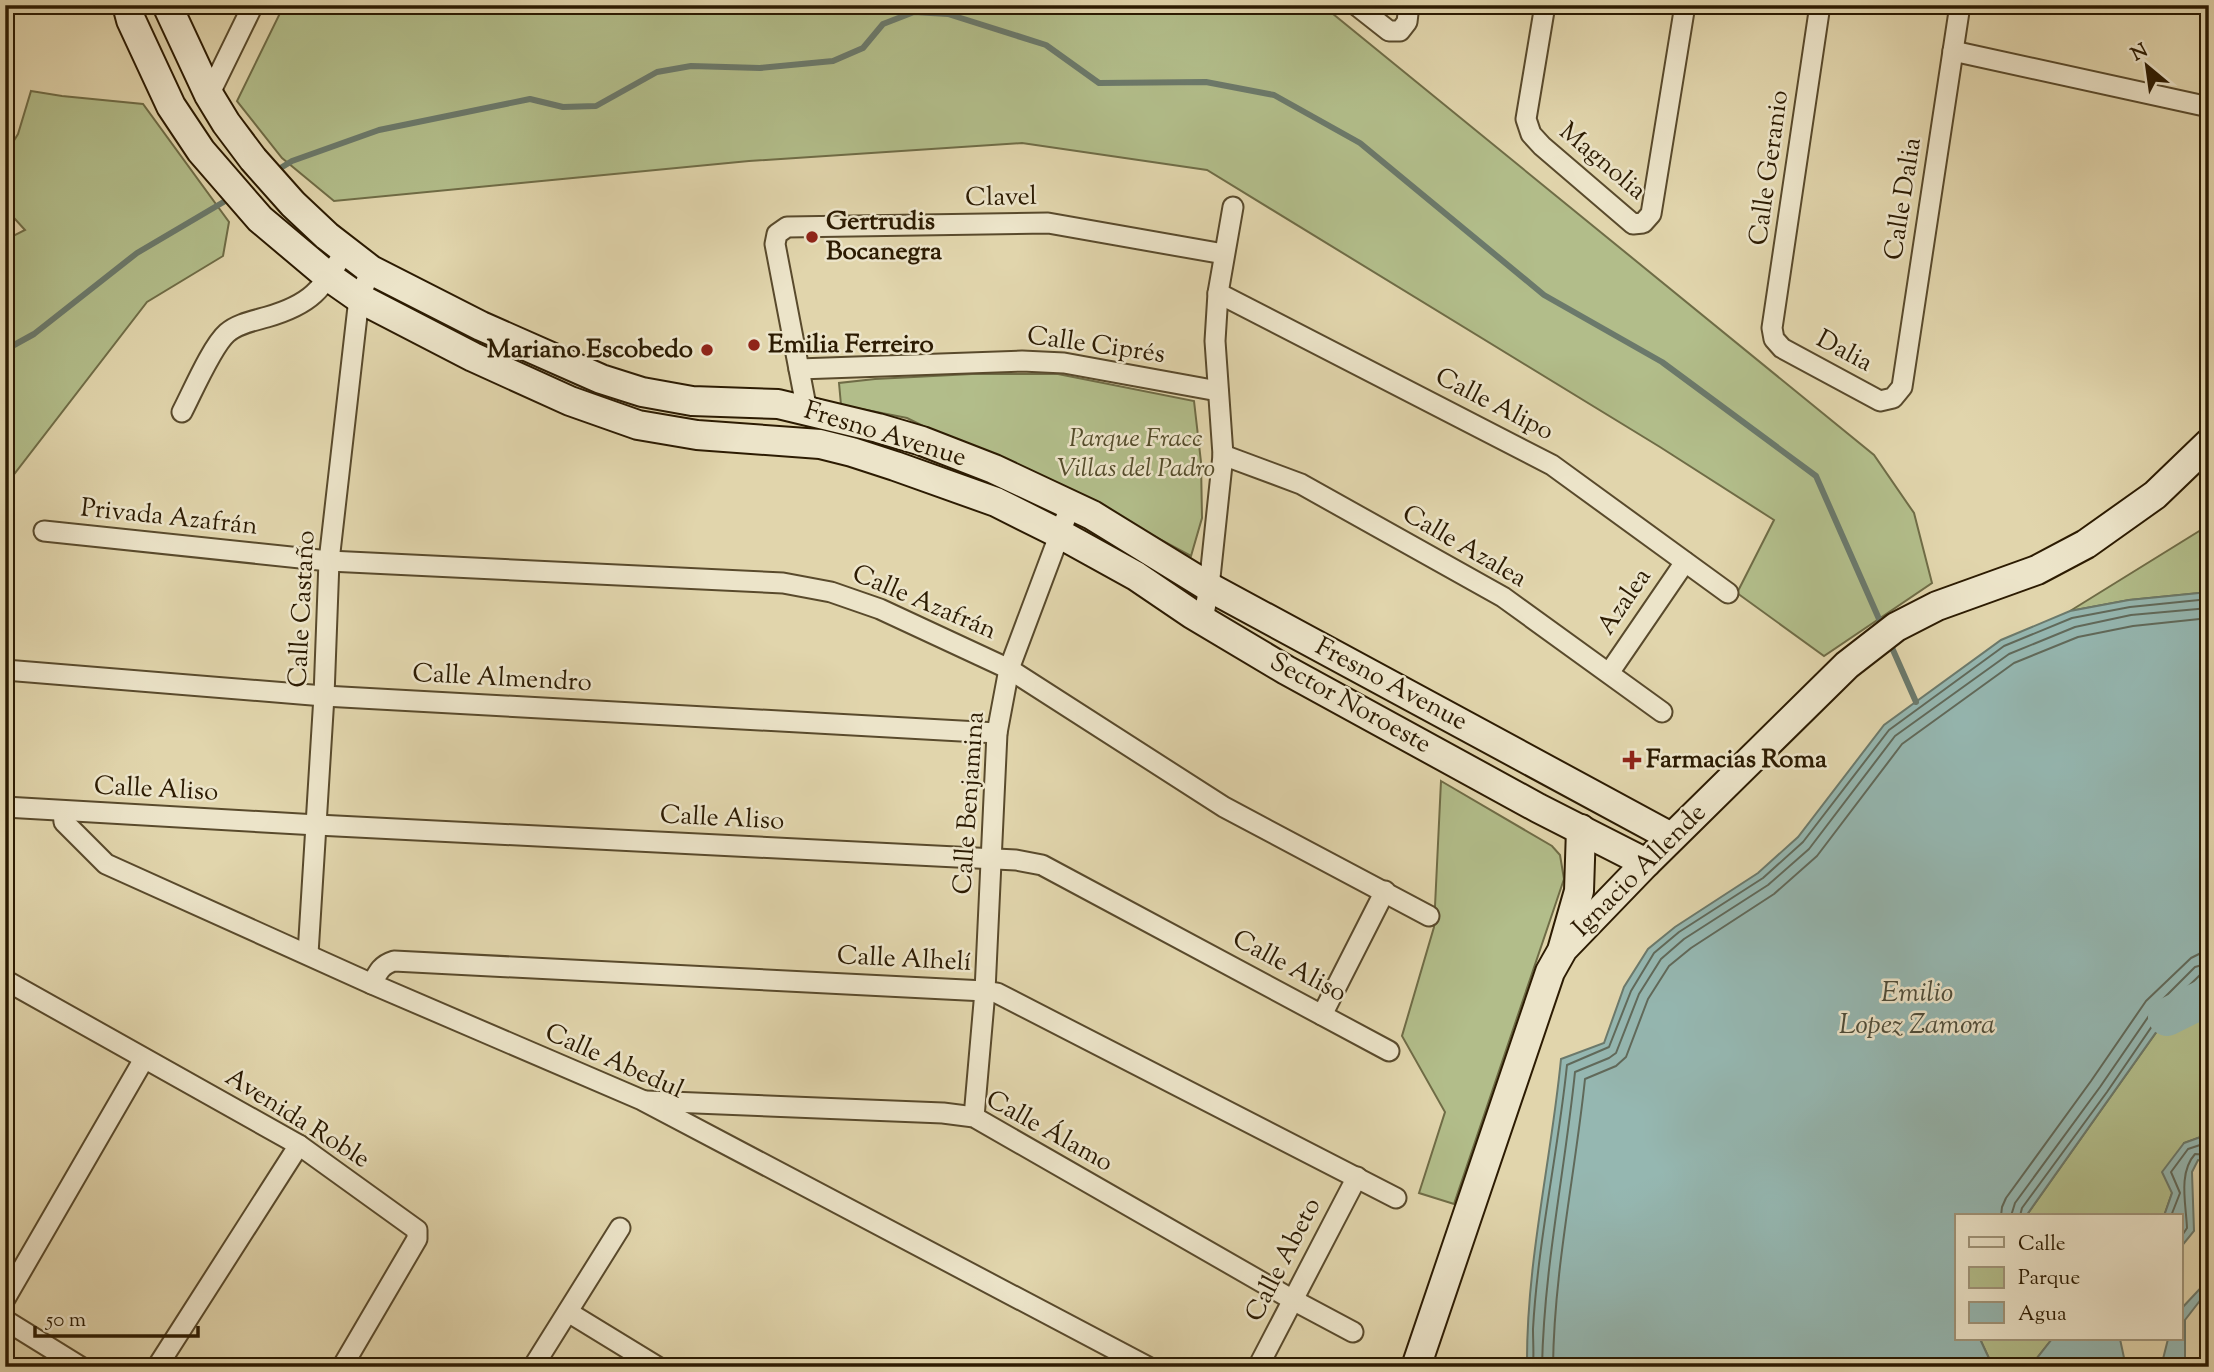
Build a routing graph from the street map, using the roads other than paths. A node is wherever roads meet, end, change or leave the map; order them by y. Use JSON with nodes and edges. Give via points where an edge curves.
{"nodes":[{"id":1,"x":127,"y":5,"type":"edge"},
{"id":2,"x":167,"y":5,"type":"edge"},
{"id":3,"x":253,"y":5,"type":"edge"},
{"id":4,"x":1356,"y":5,"type":"edge"},
{"id":5,"x":1409,"y":5,"type":"edge"},
{"id":6,"x":1545,"y":5,"type":"edge"},
{"id":7,"x":1685,"y":5,"type":"edge"},
{"id":8,"x":1820,"y":5,"type":"edge"},
{"id":9,"x":1960,"y":5,"type":"edge"},
{"id":10,"x":1953,"y":51,"type":"junction"},
{"id":11,"x":209,"y":95,"type":"junction"},
{"id":12,"x":2209,"y":107,"type":"edge"},
{"id":13,"x":1233,"y":206,"type":"dead end"},
{"id":14,"x":345,"y":251,"type":"junction"},
{"id":15,"x":1224,"y":254,"type":"junction"},
{"id":16,"x":371,"y":271,"type":"junction"},
{"id":17,"x":329,"y":277,"type":"junction"},
{"id":18,"x":1218,"y":293,"type":"junction"},
{"id":19,"x":359,"y":298,"type":"junction"},
{"id":20,"x":1774,"y":339,"type":"joint"},
{"id":21,"x":799,"y":369,"type":"junction"},
{"id":22,"x":1218,"y":391,"type":"junction"},
{"id":23,"x":1894,"y":398,"type":"joint"},
{"id":24,"x":807,"y":411,"type":"junction"},
{"id":25,"x":182,"y":412,"type":"dead end"},
{"id":26,"x":2209,"y":443,"type":"edge"},
{"id":27,"x":1223,"y":455,"type":"junction"},
{"id":28,"x":1071,"y":504,"type":"junction"},
{"id":29,"x":44,"y":531,"type":"dead end"},
{"id":30,"x":1060,"y":534,"type":"junction"},
{"id":31,"x":329,"y":561,"type":"junction"},
{"id":32,"x":1685,"y":562,"type":"junction"},
{"id":33,"x":1209,"y":587,"type":"junction"},
{"id":34,"x":1728,"y":593,"type":"dead end"},
{"id":35,"x":1203,"y":620,"type":"junction"},
{"id":36,"x":1009,"y":669,"type":"junction"},
{"id":37,"x":5,"y":670,"type":"edge"},
{"id":38,"x":1609,"y":673,"type":"junction"},
{"id":39,"x":324,"y":696,"type":"junction"},
{"id":40,"x":1662,"y":712,"type":"dead end"},
{"id":41,"x":997,"y":733,"type":"junction"},
{"id":42,"x":5,"y":807,"type":"edge"},
{"id":43,"x":63,"y":812,"type":"junction"},
{"id":44,"x":317,"y":825,"type":"junction"},
{"id":45,"x":1581,"y":829,"type":"junction"},
{"id":46,"x":1671,"y":837,"type":"junction"},
{"id":47,"x":991,"y":859,"type":"junction"},
{"id":48,"x":1646,"y":863,"type":"junction"},
{"id":49,"x":1385,"y":891,"type":"junction"},
{"id":50,"x":1429,"y":916,"type":"dead end"},
{"id":51,"x":1563,"y":949,"type":"junction"},
{"id":52,"x":308,"y":954,"type":"junction"},
{"id":53,"x":5,"y":980,"type":"edge"},
{"id":54,"x":372,"y":984,"type":"junction"},
{"id":55,"x":985,"y":991,"type":"junction"},
{"id":56,"x":1322,"y":1015,"type":"junction"},
{"id":57,"x":1389,"y":1051,"type":"dead end"},
{"id":58,"x":144,"y":1059,"type":"junction"},
{"id":59,"x":642,"y":1100,"type":"junction"},
{"id":60,"x":974,"y":1117,"type":"junction"},
{"id":61,"x":299,"y":1145,"type":"junction"},
{"id":62,"x":1357,"y":1177,"type":"junction"},
{"id":63,"x":1396,"y":1198,"type":"dead end"},
{"id":64,"x":620,"y":1227,"type":"dead end"},
{"id":65,"x":5,"y":1299,"type":"edge"},
{"id":66,"x":1293,"y":1300,"type":"junction"},
{"id":67,"x":568,"y":1312,"type":"junction"},
{"id":68,"x":5,"y":1320,"type":"edge"},
{"id":69,"x":1353,"y":1332,"type":"dead end"},
{"id":70,"x":82,"y":1367,"type":"edge"},
{"id":71,"x":157,"y":1367,"type":"edge"},
{"id":72,"x":342,"y":1367,"type":"edge"},
{"id":73,"x":533,"y":1367,"type":"edge"},
{"id":74,"x":658,"y":1367,"type":"edge"},
{"id":75,"x":1148,"y":1367,"type":"edge"},
{"id":76,"x":1258,"y":1367,"type":"edge"},
{"id":77,"x":1416,"y":1367,"type":"edge"}],
"edges":[{"from":1,"to":17,"type":"street","name":"Sector Noroeste","via":[[171,106],[208,159],[260,219]]},
{"from":2,"to":11,"type":"street","name":"Fresno Avenue"},
{"from":3,"to":11,"type":"street"},
{"from":4,"to":5,"type":"street","via":[[1389,31],[1400,31],[1407,22]]},
{"from":6,"to":7,"type":"street","name":"Magnolia","via":[[1526,119],[1531,134],[1633,224],[1643,223],[1651,214]]},
{"from":8,"to":20,"type":"street","name":"Calle Geranio"},
{"from":9,"to":10,"type":"street","name":"Calle Dalia"},
{"from":10,"to":12,"type":"street"},
{"from":10,"to":23,"type":"street","name":"Calle Dalia","via":[[1902,387]]},
{"from":11,"to":14,"type":"street","name":"Fresno Avenue","via":[[285,195]]},
{"from":13,"to":15,"type":"street"},
{"from":14,"to":16,"type":"street","name":"Fresno Avenue"},
{"from":14,"to":17,"type":"street"},
{"from":15,"to":18,"type":"street"},
{"from":15,"to":21,"type":"street","name":"Clavel","via":[[1048,223],[787,228],[777,234],[775,244]]},
{"from":16,"to":19,"type":"street","name":"Calle Castaño"},
{"from":16,"to":24,"type":"street","name":"Fresno Avenue","via":[[601,379],[692,401],[778,404]]},
{"from":17,"to":19,"type":"street","name":"Sector Noroeste"},
{"from":17,"to":25,"type":"street","via":[[298,307],[228,332]]},
{"from":18,"to":22,"type":"street"},
{"from":18,"to":32,"type":"street","name":"Calle Alipo","via":[[1552,465]]},
{"from":19,"to":30,"type":"street","name":"Sector Noroeste","via":[[473,358],[638,425],[697,435],[820,444],[852,452],[996,502]]},
{"from":19,"to":31,"type":"street","name":"Calle Castaño"},
{"from":20,"to":23,"type":"street","name":"Dalia","via":[[1782,348],[1880,401]]},
{"from":21,"to":22,"type":"street","name":"Calle Ciprés","via":[[1064,363]]},
{"from":21,"to":24,"type":"street"},
{"from":22,"to":27,"type":"street"},
{"from":24,"to":28,"type":"street","name":"Fresno Avenue","via":[[922,441]]},
{"from":26,"to":46,"type":"street","name":"Ignacio Allende","via":[[2155,495],[2086,544],[2037,570],[1937,606],[1896,627],[1847,665]]},
{"from":27,"to":33,"type":"street"},
{"from":27,"to":38,"type":"street","name":"Calle Azalea","via":[[1301,484],[1503,597]]},
{"from":28,"to":30,"type":"street","name":"Calle Benjamina"},
{"from":28,"to":33,"type":"street","name":"Fresno Avenue"},
{"from":29,"to":31,"type":"street","name":"Privada Azafrán"},
{"from":30,"to":35,"type":"street","name":"Sector Noroeste"},
{"from":30,"to":36,"type":"street","name":"Calle Benjamina"},
{"from":31,"to":36,"type":"street","name":"Calle Azafrán","via":[[783,583],[831,592],[880,609]]},
{"from":31,"to":39,"type":"street","name":"Calle Castaño"},
{"from":32,"to":34,"type":"street","name":"Calle Alipo"},
{"from":32,"to":38,"type":"street","name":"Azalea"},
{"from":33,"to":35,"type":"street"},
{"from":33,"to":46,"type":"street","name":"Fresno Avenue"},
{"from":35,"to":45,"type":"street","name":"Sector Noroeste","via":[[1286,670]]},
{"from":36,"to":41,"type":"street","name":"Calle Benjamina"},
{"from":36,"to":49,"type":"street","name":"Calle Azafrán","via":[[1224,807]]},
{"from":37,"to":39,"type":"street","name":"Calle Almendro"},
{"from":38,"to":40,"type":"street","name":"Calle Azalea"},
{"from":39,"to":41,"type":"street","name":"Calle Almendro"},
{"from":39,"to":44,"type":"street","name":"Calle Castaño"},
{"from":41,"to":47,"type":"street","name":"Calle Benjamina"},
{"from":42,"to":43,"type":"street","name":"Calle Aliso"},
{"from":43,"to":44,"type":"street","name":"Calle Aliso"},
{"from":43,"to":52,"type":"street","name":"Calle Abedul","via":[[64,822],[106,864]]},
{"from":44,"to":47,"type":"street","name":"Calle Aliso"},
{"from":44,"to":52,"type":"street","name":"Calle Castaño"},
{"from":45,"to":48,"type":"street","name":"Sector Noroeste"},
{"from":45,"to":51,"type":"street","via":[[1579,891]]},
{"from":46,"to":48,"type":"street","name":"Ignacio Allende"},
{"from":47,"to":55,"type":"street","name":"Calle Benjamina"},
{"from":47,"to":56,"type":"street","name":"Calle Aliso","via":[[1042,865]]},
{"from":48,"to":51,"type":"street","name":"Ignacio Allende"},
{"from":49,"to":50,"type":"street","name":"Calle Azafrán"},
{"from":49,"to":56,"type":"street"},
{"from":51,"to":77,"type":"street","name":"Ignacio Allende","via":[[1550,972]]},
{"from":52,"to":54,"type":"street","name":"Calle Abedul"},
{"from":53,"to":58,"type":"street","name":"Avenida Roble"},
{"from":54,"to":55,"type":"street","name":"Calle Alhelí","via":[[385,964],[394,961]]},
{"from":54,"to":59,"type":"street","name":"Calle Abedul"},
{"from":55,"to":60,"type":"street","name":"Calle Benjamina"},
{"from":55,"to":62,"type":"street","name":"Calle Alhelí","via":[[997,993]]},
{"from":56,"to":57,"type":"street","name":"Calle Aliso"},
{"from":58,"to":61,"type":"street","name":"Avenida Roble"},
{"from":58,"to":65,"type":"street"},
{"from":59,"to":60,"type":"street","name":"Calle Álamo"},
{"from":59,"to":75,"type":"street","name":"Calle Abedul"},
{"from":60,"to":66,"type":"street","name":"Calle Álamo"},
{"from":61,"to":71,"type":"street"},
{"from":61,"to":72,"type":"street","name":"Avenida Roble","via":[[417,1230],[417,1239]]},
{"from":62,"to":63,"type":"street","name":"Calle Alhelí"},
{"from":62,"to":66,"type":"street","name":"Calle Abeto"},
{"from":64,"to":67,"type":"street"},
{"from":66,"to":69,"type":"street","name":"Calle Álamo"},
{"from":66,"to":76,"type":"street","name":"Calle Abeto"},
{"from":67,"to":73,"type":"street"},
{"from":67,"to":74,"type":"street"},
{"from":68,"to":70,"type":"street"}]}
